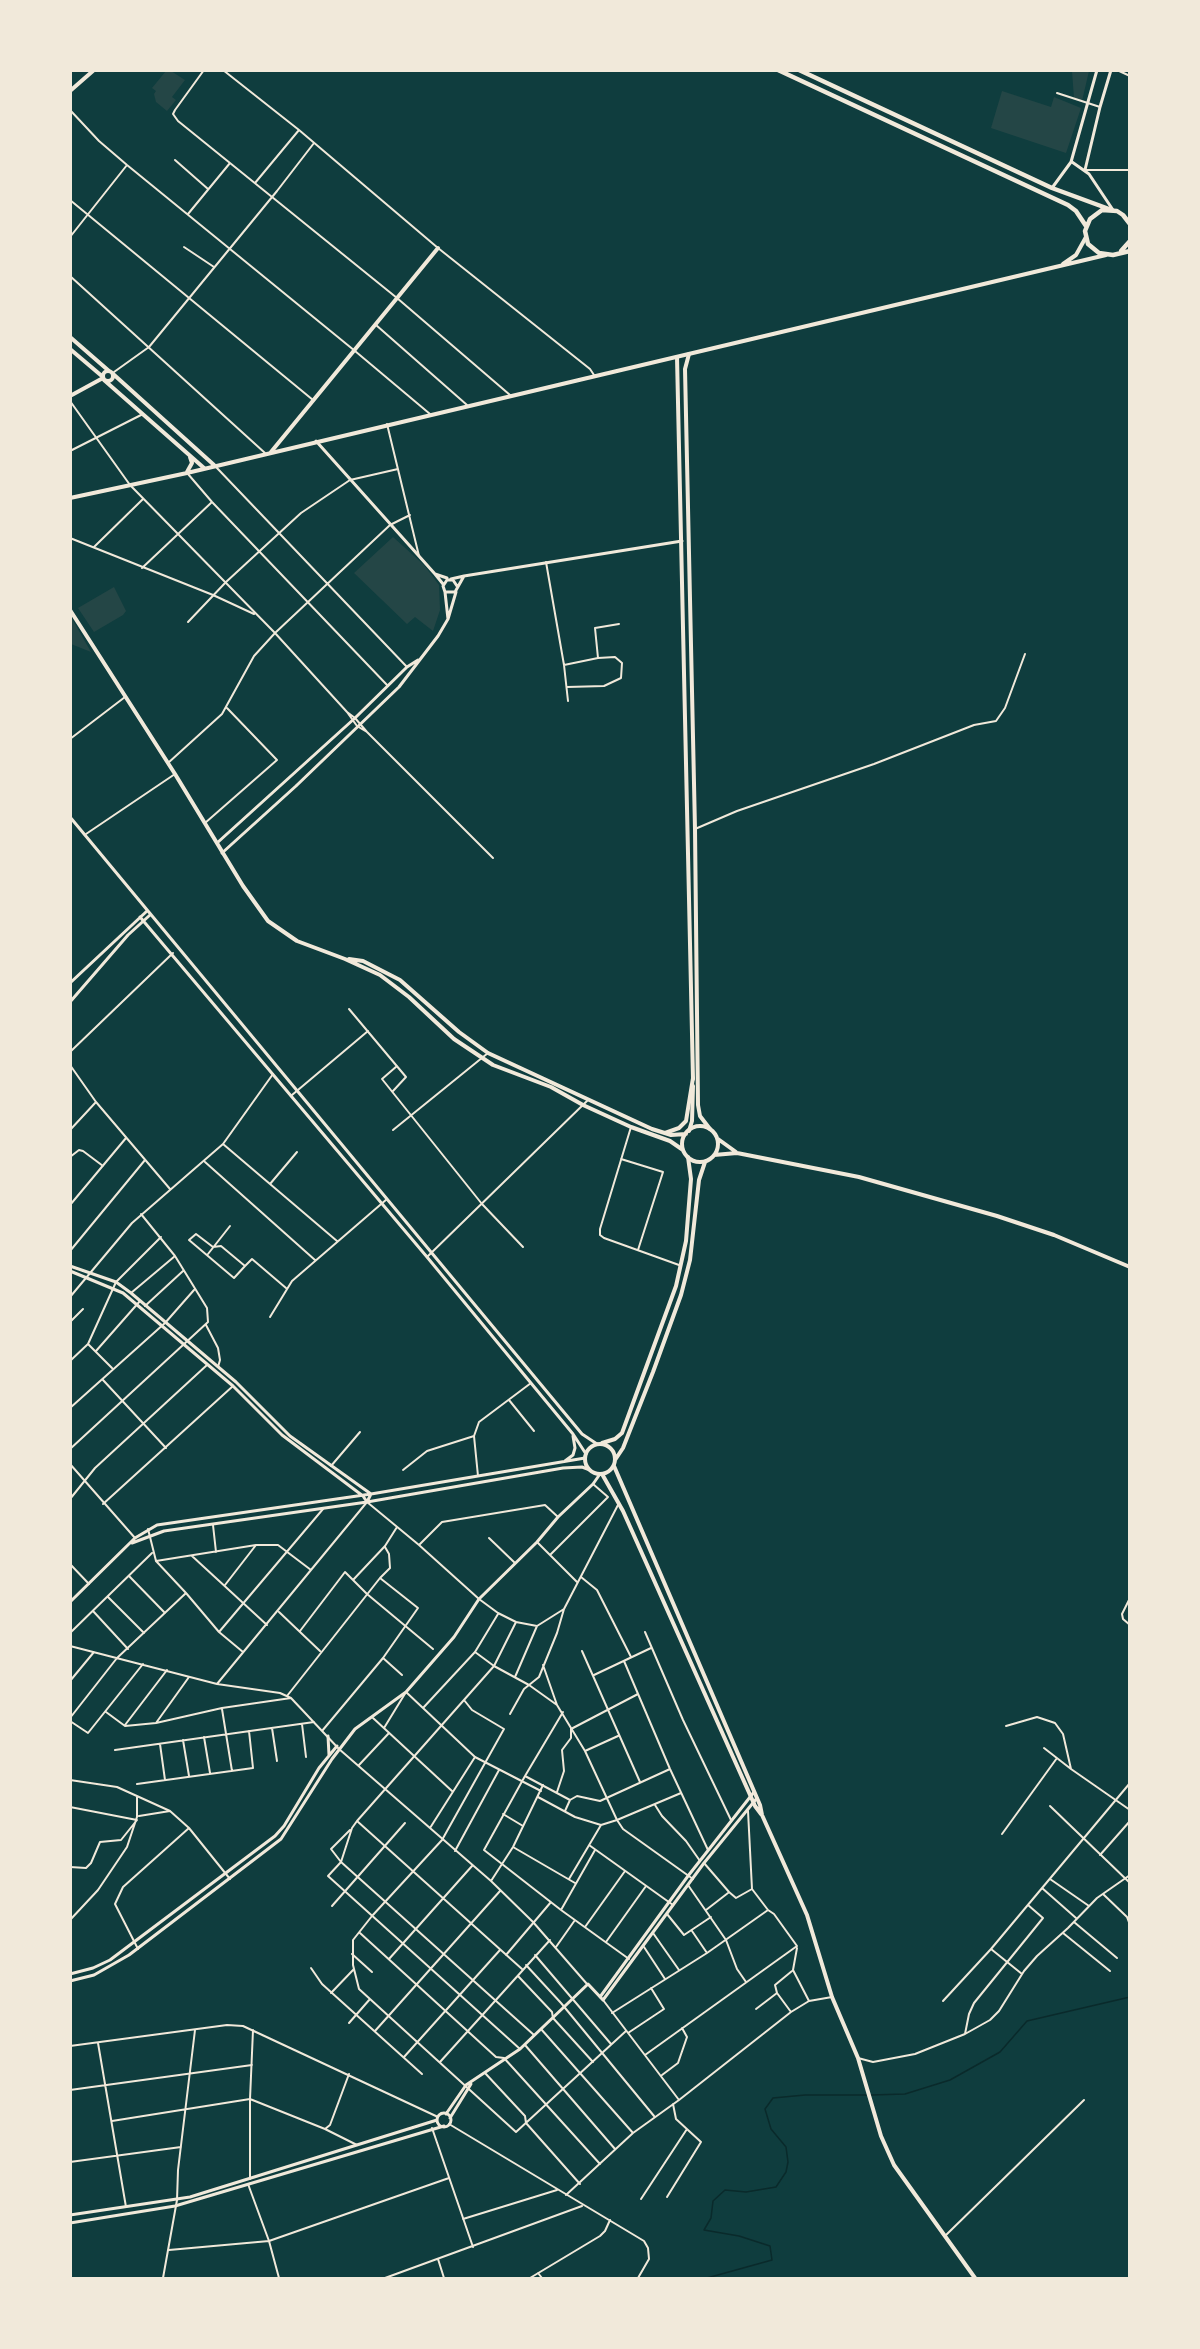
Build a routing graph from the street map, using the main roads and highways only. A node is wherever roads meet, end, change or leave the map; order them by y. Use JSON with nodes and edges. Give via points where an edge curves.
{"nodes":[{"id":1,"x":94,"y":70,"type":"edge"},
{"id":2,"x":778,"y":70,"type":"edge"},
{"id":3,"x":799,"y":70,"type":"edge"},
{"id":4,"x":70,"y":91,"type":"edge"},
{"id":5,"x":1113,"y":210,"type":"junction"},
{"id":6,"x":1130,"y":212,"type":"edge"},
{"id":7,"x":1130,"y":224,"type":"edge"},
{"id":8,"x":1086,"y":226,"type":"junction"},
{"id":9,"x":1086,"y":237,"type":"junction"},
{"id":10,"x":1130,"y":241,"type":"edge"},
{"id":11,"x":438,"y":248,"type":"road end"},
{"id":12,"x":1130,"y":251,"type":"edge"},
{"id":13,"x":1106,"y":255,"type":"junction"},
{"id":14,"x":1113,"y":255,"type":"junction"},
{"id":15,"x":1060,"y":266,"type":"junction"},
{"id":16,"x":70,"y":337,"type":"edge"},
{"id":17,"x":70,"y":349,"type":"edge"},
{"id":18,"x":689,"y":354,"type":"junction"},
{"id":19,"x":677,"y":357,"type":"junction"},
{"id":20,"x":110,"y":372,"type":"junction"},
{"id":21,"x":103,"y":378,"type":"junction"},
{"id":22,"x":70,"y":396,"type":"edge"},
{"id":23,"x":271,"y":452,"type":"junction"},
{"id":24,"x":201,"y":453,"type":"junction"},
{"id":25,"x":190,"y":456,"type":"junction"},
{"id":26,"x":195,"y":461,"type":"junction"},
{"id":27,"x":215,"y":465,"type":"junction"},
{"id":28,"x":204,"y":468,"type":"junction"},
{"id":29,"x":187,"y":473,"type":"junction"},
{"id":30,"x":70,"y":498,"type":"edge"},
{"id":31,"x":70,"y":610,"type":"edge"},
{"id":32,"x":345,"y":959,"type":"junction"},
{"id":33,"x":693,"y":1078,"type":"junction"},
{"id":34,"x":710,"y":1129,"type":"junction"},
{"id":35,"x":687,"y":1132,"type":"junction"},
{"id":36,"x":662,"y":1133,"type":"junction"},
{"id":37,"x":717,"y":1137,"type":"junction"},
{"id":38,"x":683,"y":1150,"type":"junction"},
{"id":39,"x":737,"y":1153,"type":"junction"},
{"id":40,"x":714,"y":1155,"type":"junction"},
{"id":41,"x":688,"y":1157,"type":"junction"},
{"id":42,"x":705,"y":1162,"type":"junction"},
{"id":43,"x":1130,"y":1267,"type":"edge"},
{"id":44,"x":599,"y":1444,"type":"junction"},
{"id":45,"x":615,"y":1460,"type":"junction"},
{"id":46,"x":614,"y":1466,"type":"junction"},
{"id":47,"x":601,"y":1474,"type":"junction"},
{"id":48,"x":762,"y":1815,"type":"junction"},
{"id":49,"x":975,"y":2278,"type":"edge"}],
"edges":[{"from":1,"to":4,"type":"main road"},
{"from":2,"to":8,"type":"highway","via":[[1068,205]]},
{"from":3,"to":5,"type":"highway","via":[[1052,188]]},
{"from":5,"to":6,"type":"highway"},
{"from":5,"to":7,"type":"highway"},
{"from":5,"to":8,"type":"highway","via":[[1095,214]]},
{"from":8,"to":9,"type":"highway"},
{"from":9,"to":13,"type":"highway","via":[[1093,249]]},
{"from":9,"to":15,"type":"main road","via":[[1076,255]]},
{"from":10,"to":14,"type":"highway"},
{"from":11,"to":23,"type":"main road"},
{"from":12,"to":14,"type":"highway"},
{"from":13,"to":14,"type":"highway"},
{"from":13,"to":15,"type":"main road"},
{"from":15,"to":18,"type":"main road"},
{"from":16,"to":20,"type":"main road"},
{"from":17,"to":21,"type":"main road"},
{"from":18,"to":19,"type":"main road"},
{"from":18,"to":34,"type":"main road","via":[[685,369],[698,1105],[702,1120]]},
{"from":19,"to":23,"type":"main road"},
{"from":19,"to":33,"type":"main road"},
{"from":20,"to":21,"type":"main road","via":[[105,372]]},
{"from":20,"to":21,"type":"main road","via":[[111,380]]},
{"from":20,"to":24,"type":"main road"},
{"from":21,"to":22,"type":"main road"},
{"from":21,"to":25,"type":"main road"},
{"from":23,"to":27,"type":"main road"},
{"from":24,"to":26,"type":"main road"},
{"from":24,"to":27,"type":"main road"},
{"from":25,"to":26,"type":"main road"},
{"from":25,"to":29,"type":"main road","via":[[192,463]]},
{"from":26,"to":28,"type":"main road"},
{"from":27,"to":28,"type":"main road"},
{"from":28,"to":29,"type":"main road"},
{"from":29,"to":30,"type":"main road"},
{"from":31,"to":32,"type":"main road","via":[[253,902],[278,929],[315,949]]},
{"from":32,"to":36,"type":"main road","via":[[363,961],[400,980],[488,1053]]},
{"from":32,"to":38,"type":"main road","via":[[388,981],[483,1059]]},
{"from":33,"to":35,"type":"main road","via":[[693,1116]]},
{"from":33,"to":36,"type":"main road","via":[[686,1121],[679,1128]]},
{"from":34,"to":35,"type":"main road","via":[[699,1127]]},
{"from":34,"to":37,"type":"main road"},
{"from":35,"to":36,"type":"main road"},
{"from":35,"to":38,"type":"main road"},
{"from":37,"to":39,"type":"main road"},
{"from":37,"to":40,"type":"main road"},
{"from":38,"to":41,"type":"main road"},
{"from":39,"to":40,"type":"main road"},
{"from":39,"to":43,"type":"main road","via":[[860,1177],[986,1213],[1054,1235]]},
{"from":40,"to":42,"type":"main road"},
{"from":41,"to":42,"type":"main road"},
{"from":41,"to":44,"type":"main road","via":[[691,1179],[682,1266],[622,1433]]},
{"from":42,"to":45,"type":"main road","via":[[681,1295]]},
{"from":44,"to":45,"type":"main road","via":[[612,1449]]},
{"from":44,"to":47,"type":"main road","via":[[590,1447],[585,1456],[590,1470]]},
{"from":45,"to":46,"type":"main road"},
{"from":46,"to":47,"type":"main road"},
{"from":46,"to":48,"type":"main road"},
{"from":47,"to":48,"type":"main road","via":[[619,1503],[753,1803]]},
{"from":48,"to":49,"type":"main road","via":[[807,1915],[832,1997],[858,2058],[881,2136],[894,2165]]}]}
